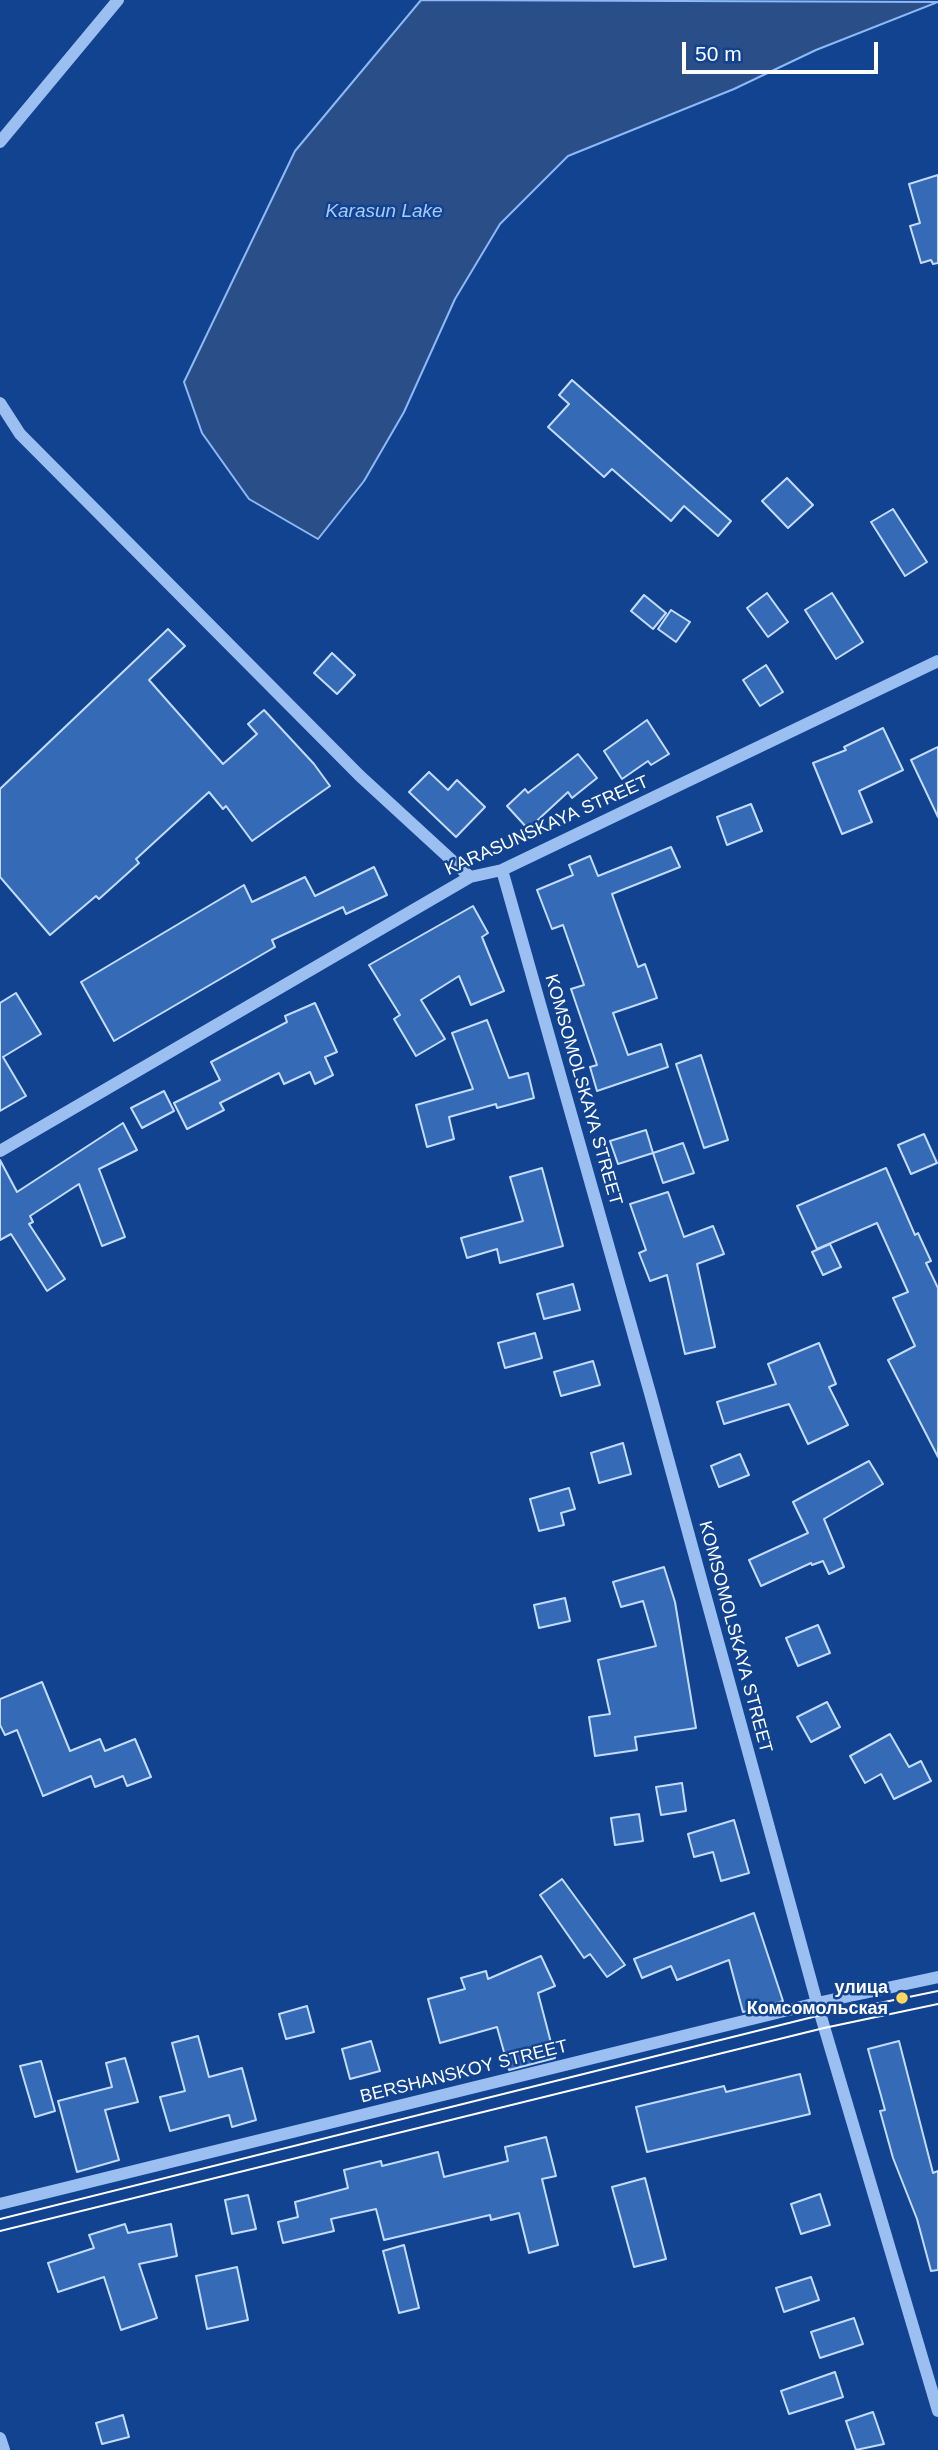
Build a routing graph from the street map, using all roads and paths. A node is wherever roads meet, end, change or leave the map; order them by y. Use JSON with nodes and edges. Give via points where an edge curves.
{"nodes":[{"id":1,"x":118,"y":0,"type":"edge"},
{"id":2,"x":0,"y":142,"type":"edge"},
{"id":3,"x":0,"y":403,"type":"edge"},
{"id":4,"x":938,"y":661,"type":"edge"},
{"id":5,"x":502,"y":870,"type":"junction"},
{"id":6,"x":470,"y":877,"type":"junction"},
{"id":7,"x":0,"y":1151,"type":"edge"},
{"id":8,"x":938,"y":1977,"type":"edge"},
{"id":9,"x":817,"y":2003,"type":"junction"},
{"id":10,"x":0,"y":2204,"type":"edge"},
{"id":11,"x":938,"y":2412,"type":"edge"},
{"id":12,"x":0,"y":2438,"type":"edge"},
{"id":13,"x":4,"y":2450,"type":"edge"}],
"edges":[{"from":1,"to":2,"type":"street"},
{"from":3,"to":6,"type":"street","via":[[20,434],[360,776]]},
{"from":4,"to":5,"type":"street","name":"KARASUNSKAYA STREET"},
{"from":5,"to":6,"type":"street","name":"KARASUNSKAYA STREET"},
{"from":5,"to":9,"type":"street","name":"KOMSOMOLSKAYA STREET"},
{"from":6,"to":7,"type":"street","name":"KARASUNSKAYA STREET"},
{"from":8,"to":9,"type":"street","name":"BERSHANSKOY STREET"},
{"from":9,"to":10,"type":"street","name":"BERSHANSKOY STREET"},
{"from":9,"to":11,"type":"street","name":"KOMSOMOLSKAYA STREET"},
{"from":12,"to":13,"type":"street"}]}
